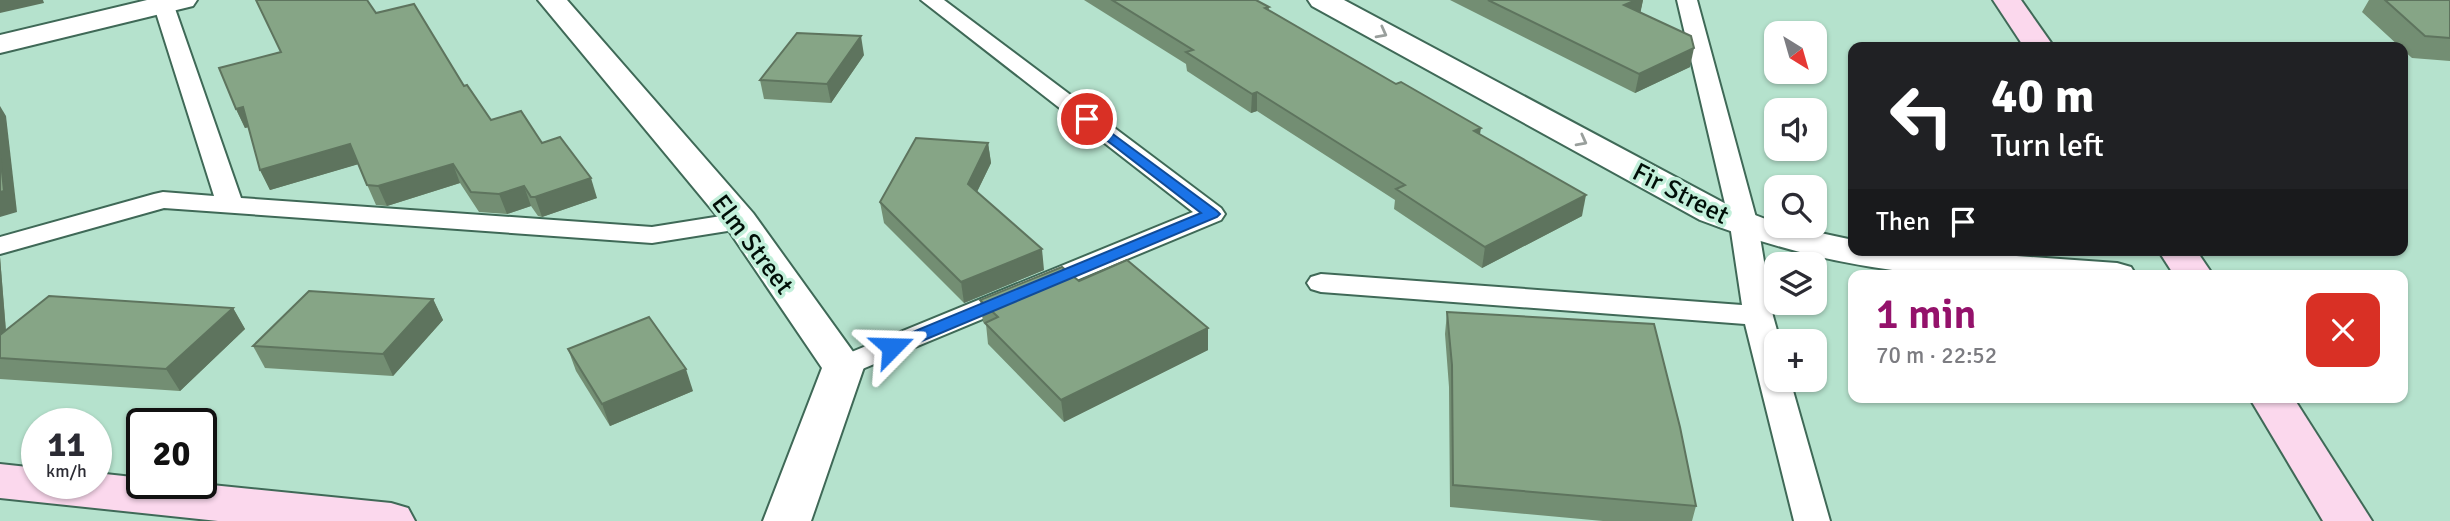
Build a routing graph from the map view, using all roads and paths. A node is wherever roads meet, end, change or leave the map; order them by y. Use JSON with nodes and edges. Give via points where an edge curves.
{"nodes":[{"id":1,"x":552,"y":0,"type":"edge"},
{"id":2,"x":931,"y":0,"type":"edge"},
{"id":3,"x":1322,"y":0,"type":"edge"},
{"id":4,"x":1687,"y":0,"type":"edge"},
{"id":5,"x":2007,"y":0,"type":"edge"},
{"id":6,"x":169,"y":2,"type":"edge"},
{"id":7,"x":2036,"y":42,"type":"edge"},
{"id":8,"x":0,"y":44,"type":"edge"},
{"id":9,"x":230,"y":205,"type":"junction"},
{"id":10,"x":740,"y":221,"type":"junction"},
{"id":11,"x":1744,"y":225,"type":"junction"},
{"id":12,"x":0,"y":246,"type":"edge"},
{"id":13,"x":1848,"y":252,"type":"edge"},
{"id":14,"x":1872,"y":256,"type":"edge"},
{"id":15,"x":2053,"y":270,"type":"edge"},
{"id":16,"x":1321,"y":284,"type":"dead end"},
{"id":17,"x":1758,"y":316,"type":"junction"},
{"id":18,"x":843,"y":368,"type":"junction"},
{"id":19,"x":2274,"y":403,"type":"edge"},
{"id":20,"x":0,"y":481,"type":"edge"},
{"id":21,"x":391,"y":521,"type":"edge"},
{"id":22,"x":787,"y":521,"type":"edge"},
{"id":23,"x":1812,"y":521,"type":"edge"},
{"id":24,"x":2348,"y":521,"type":"edge"}],
"edges":[{"from":1,"to":10,"type":"street","name":"Elm Street"},
{"from":2,"to":18,"type":"lane","via":[[1212,214]]},
{"from":3,"to":11,"type":"street","name":"Fir Street","one_way":true},
{"from":4,"to":11,"type":"lane"},
{"from":5,"to":7,"type":"main road"},
{"from":6,"to":8,"type":"street"},
{"from":6,"to":9,"type":"lane"},
{"from":9,"to":10,"type":"lane","via":[[652,235]]},
{"from":9,"to":12,"type":"lane","via":[[163,200]]},
{"from":10,"to":18,"type":"street","name":"Elm Street"},
{"from":11,"to":13,"type":"street","name":"Fir Street"},
{"from":11,"to":17,"type":"lane"},
{"from":14,"to":15,"type":"street","name":"Fir Street"},
{"from":16,"to":17,"type":"lane"},
{"from":17,"to":23,"type":"lane"},
{"from":18,"to":22,"type":"street"},
{"from":19,"to":24,"type":"main road"},
{"from":20,"to":21,"type":"main road"}]}
